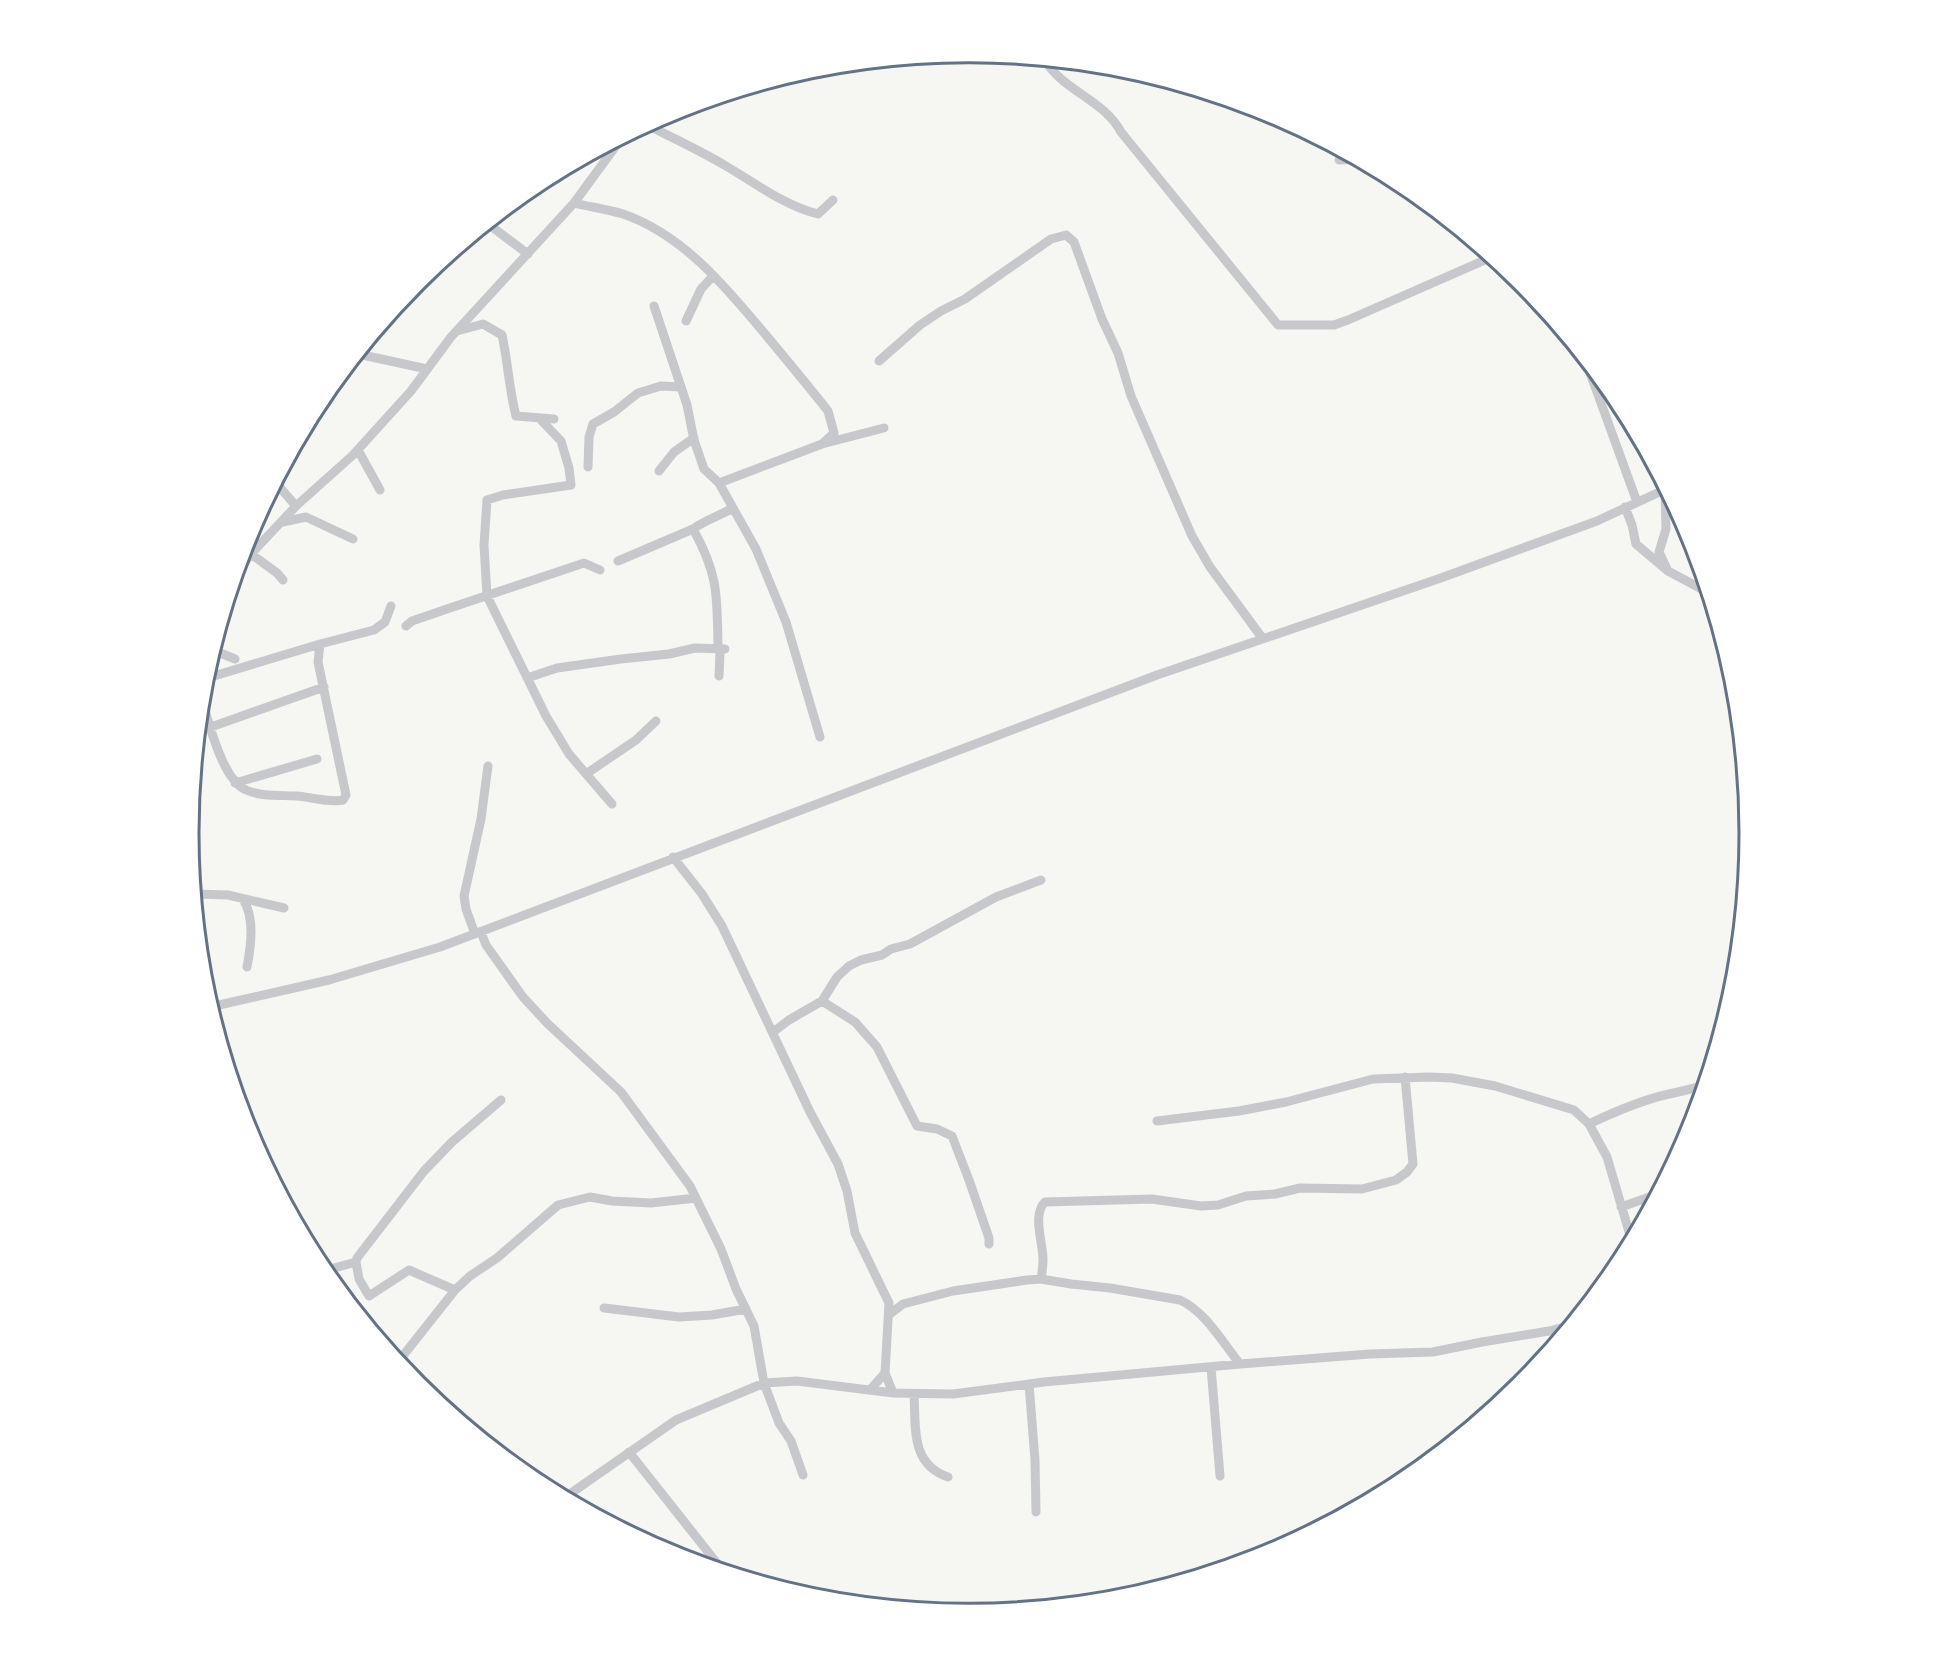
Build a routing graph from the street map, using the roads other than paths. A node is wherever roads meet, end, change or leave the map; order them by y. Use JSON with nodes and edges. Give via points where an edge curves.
{"nodes":[{"id":1,"x":1051,"y":68,"type":"edge"},
{"id":2,"x":657,"y":130,"type":"edge"},
{"id":3,"x":612,"y":151,"type":"edge"},
{"id":4,"x":1339,"y":160,"type":"dead end"},
{"id":5,"x":1343,"y":160,"type":"edge"},
{"id":6,"x":833,"y":200,"type":"dead end"},
{"id":7,"x":574,"y":203,"type":"junction"},
{"id":8,"x":493,"y":228,"type":"edge"},
{"id":9,"x":528,"y":254,"type":"junction"},
{"id":10,"x":1484,"y":260,"type":"edge"},
{"id":11,"x":713,"y":276,"type":"junction"},
{"id":12,"x":654,"y":306,"type":"dead end"},
{"id":13,"x":686,"y":321,"type":"dead end"},
{"id":14,"x":457,"y":331,"type":"junction"},
{"id":15,"x":365,"y":356,"type":"edge"},
{"id":16,"x":879,"y":362,"type":"dead end"},
{"id":17,"x":427,"y":369,"type":"junction"},
{"id":18,"x":1593,"y":381,"type":"edge"},
{"id":19,"x":680,"y":387,"type":"junction"},
{"id":20,"x":539,"y":418,"type":"junction"},
{"id":21,"x":554,"y":419,"type":"dead end"},
{"id":22,"x":884,"y":428,"type":"dead end"},
{"id":23,"x":694,"y":438,"type":"junction"},
{"id":24,"x":822,"y":444,"type":"junction"},
{"id":25,"x":358,"y":450,"type":"junction"},
{"id":26,"x":588,"y":467,"type":"dead end"},
{"id":27,"x":659,"y":471,"type":"dead end"},
{"id":28,"x":719,"y":483,"type":"junction"},
{"id":29,"x":281,"y":488,"type":"edge"},
{"id":30,"x":380,"y":490,"type":"dead end"},
{"id":31,"x":1660,"y":492,"type":"edge"},
{"id":32,"x":1637,"y":502,"type":"junction"},
{"id":33,"x":1666,"y":504,"type":"edge"},
{"id":34,"x":296,"y":506,"type":"junction"},
{"id":35,"x":1625,"y":507,"type":"junction"},
{"id":36,"x":733,"y":508,"type":"junction"},
{"id":37,"x":283,"y":522,"type":"junction"},
{"id":38,"x":693,"y":529,"type":"junction"},
{"id":39,"x":353,"y":539,"type":"dead end"},
{"id":40,"x":253,"y":552,"type":"edge"},
{"id":41,"x":252,"y":555,"type":"edge"},
{"id":42,"x":618,"y":561,"type":"dead end"},
{"id":43,"x":600,"y":570,"type":"dead end"},
{"id":44,"x":1668,"y":571,"type":"junction"},
{"id":45,"x":283,"y":580,"type":"dead end"},
{"id":46,"x":1700,"y":588,"type":"edge"},
{"id":47,"x":487,"y":596,"type":"junction"},
{"id":48,"x":391,"y":606,"type":"dead end"},
{"id":49,"x":406,"y":626,"type":"dead end"},
{"id":50,"x":1263,"y":639,"type":"junction"},
{"id":51,"x":320,"y":644,"type":"junction"},
{"id":52,"x":722,"y":649,"type":"junction"},
{"id":53,"x":221,"y":653,"type":"edge"},
{"id":54,"x":235,"y":659,"type":"dead end"},
{"id":55,"x":216,"y":675,"type":"edge"},
{"id":56,"x":719,"y":676,"type":"dead end"},
{"id":57,"x":527,"y":678,"type":"junction"},
{"id":58,"x":324,"y":687,"type":"junction"},
{"id":59,"x":208,"y":719,"type":"edge"},
{"id":60,"x":657,"y":721,"type":"dead end"},
{"id":61,"x":211,"y":727,"type":"junction"},
{"id":62,"x":820,"y":737,"type":"dead end"},
{"id":63,"x":317,"y":759,"type":"dead end"},
{"id":64,"x":488,"y":766,"type":"dead end"},
{"id":65,"x":586,"y":774,"type":"junction"},
{"id":66,"x":235,"y":783,"type":"junction"},
{"id":67,"x":612,"y":804,"type":"dead end"},
{"id":68,"x":673,"y":857,"type":"junction"},
{"id":69,"x":1041,"y":880,"type":"dead end"},
{"id":70,"x":202,"y":894,"type":"edge"},
{"id":71,"x":243,"y":899,"type":"junction"},
{"id":72,"x":284,"y":908,"type":"dead end"},
{"id":73,"x":478,"y":933,"type":"junction"},
{"id":74,"x":248,"y":967,"type":"dead end"},
{"id":75,"x":822,"y":1001,"type":"junction"},
{"id":76,"x":219,"y":1005,"type":"edge"},
{"id":77,"x":773,"y":1032,"type":"junction"},
{"id":78,"x":1405,"y":1077,"type":"junction"},
{"id":79,"x":1697,"y":1087,"type":"edge"},
{"id":80,"x":501,"y":1100,"type":"dead end"},
{"id":81,"x":1157,"y":1121,"type":"dead end"},
{"id":82,"x":1589,"y":1124,"type":"junction"},
{"id":83,"x":1649,"y":1197,"type":"edge"},
{"id":84,"x":696,"y":1198,"type":"junction"},
{"id":85,"x":1621,"y":1207,"type":"junction"},
{"id":86,"x":1629,"y":1232,"type":"edge"},
{"id":87,"x":989,"y":1244,"type":"dead end"},
{"id":88,"x":356,"y":1262,"type":"junction"},
{"id":89,"x":333,"y":1268,"type":"edge"},
{"id":90,"x":1041,"y":1279,"type":"junction"},
{"id":91,"x":455,"y":1290,"type":"junction"},
{"id":92,"x":888,"y":1301,"type":"junction"},
{"id":93,"x":903,"y":1304,"type":"junction"},
{"id":94,"x":604,"y":1308,"type":"dead end"},
{"id":95,"x":746,"y":1309,"type":"junction"},
{"id":96,"x":890,"y":1314,"type":"junction"},
{"id":97,"x":1560,"y":1328,"type":"edge"},
{"id":98,"x":403,"y":1356,"type":"edge"},
{"id":99,"x":1240,"y":1364,"type":"junction"},
{"id":100,"x":1211,"y":1367,"type":"junction"},
{"id":101,"x":885,"y":1373,"type":"junction"},
{"id":102,"x":764,"y":1383,"type":"junction"},
{"id":103,"x":1029,"y":1383,"type":"junction"},
{"id":104,"x":870,"y":1390,"type":"junction"},
{"id":105,"x":894,"y":1393,"type":"junction"},
{"id":106,"x":914,"y":1394,"type":"junction"},
{"id":107,"x":629,"y":1452,"type":"junction"},
{"id":108,"x":803,"y":1475,"type":"dead end"},
{"id":109,"x":1220,"y":1476,"type":"dead end"},
{"id":110,"x":948,"y":1477,"type":"dead end"},
{"id":111,"x":571,"y":1493,"type":"edge"},
{"id":112,"x":1036,"y":1512,"type":"dead end"},
{"id":113,"x":715,"y":1560,"type":"edge"}],
"edges":[{"from":1,"to":10,"type":"street","via":[[1115,120],[1278,325],[1334,325]]},
{"from":2,"to":6,"type":"street","via":[[810,212],[818,214]]},
{"from":3,"to":7,"type":"street"},
{"from":4,"to":5,"type":"street"},
{"from":7,"to":9,"type":"street"},
{"from":7,"to":11,"type":"street","via":[[623,214],[653,228]]},
{"from":8,"to":9,"type":"street"},
{"from":9,"to":14,"type":"street"},
{"from":11,"to":13,"type":"street","via":[[701,289]]},
{"from":11,"to":24,"type":"street","via":[[741,304],[828,411],[834,432]]},
{"from":12,"to":19,"type":"street"},
{"from":14,"to":17,"type":"street"},
{"from":14,"to":20,"type":"street","via":[[483,324],[502,335],[516,416]]},
{"from":15,"to":17,"type":"street"},
{"from":16,"to":50,"type":"street","via":[[941,311],[965,299],[1051,239],[1068,236],[1080,255],[1131,396],[1192,536]]},
{"from":17,"to":25,"type":"street"},
{"from":18,"to":32,"type":"street"},
{"from":19,"to":23,"type":"street"},
{"from":19,"to":26,"type":"street","via":[[661,386],[638,393],[593,424]]},
{"from":20,"to":21,"type":"street"},
{"from":20,"to":47,"type":"street","via":[[561,441],[571,485],[487,500]]},
{"from":22,"to":24,"type":"street"},
{"from":23,"to":27,"type":"street","via":[[674,452]]},
{"from":23,"to":28,"type":"street","via":[[704,469]]},
{"from":24,"to":28,"type":"street"},
{"from":25,"to":30,"type":"street"},
{"from":25,"to":34,"type":"street"},
{"from":28,"to":36,"type":"street"},
{"from":29,"to":34,"type":"street"},
{"from":31,"to":32,"type":"street"},
{"from":32,"to":35,"type":"street"},
{"from":33,"to":44,"type":"street","via":[[1666,529],[1659,552]]},
{"from":34,"to":37,"type":"street"},
{"from":35,"to":44,"type":"street","via":[[1636,544]]},
{"from":35,"to":50,"type":"street","via":[[1597,521]]},
{"from":36,"to":38,"type":"street"},
{"from":36,"to":62,"type":"street","via":[[756,549],[786,622]]},
{"from":37,"to":39,"type":"street","via":[[306,517]]},
{"from":37,"to":40,"type":"street"},
{"from":38,"to":42,"type":"street"},
{"from":38,"to":52,"type":"street","via":[[716,584]]},
{"from":41,"to":45,"type":"street"},
{"from":43,"to":47,"type":"street","via":[[584,563]]},
{"from":44,"to":46,"type":"street"},
{"from":47,"to":49,"type":"street"},
{"from":47,"to":57,"type":"street"},
{"from":48,"to":51,"type":"street","via":[[385,622],[374,630]]},
{"from":50,"to":68,"type":"street"},
{"from":51,"to":55,"type":"street"},
{"from":51,"to":58,"type":"street","via":[[318,662]]},
{"from":52,"to":56,"type":"street"},
{"from":52,"to":57,"type":"street","via":[[694,648],[574,665]]},
{"from":53,"to":54,"type":"street"},
{"from":57,"to":65,"type":"street","via":[[569,754]]},
{"from":58,"to":61,"type":"street"},
{"from":58,"to":66,"type":"street","via":[[345,798],[333,801],[259,794]]},
{"from":59,"to":61,"type":"street"},
{"from":60,"to":65,"type":"street"},
{"from":61,"to":66,"type":"street"},
{"from":63,"to":66,"type":"street"},
{"from":64,"to":73,"type":"street","via":[[464,896]]},
{"from":65,"to":67,"type":"street"},
{"from":68,"to":73,"type":"street"},
{"from":68,"to":77,"type":"street","via":[[722,926]]},
{"from":69,"to":75,"type":"street","via":[[996,897],[910,944],[849,966]]},
{"from":70,"to":71,"type":"street"},
{"from":71,"to":72,"type":"street"},
{"from":71,"to":74,"type":"street","via":[[250,924]]},
{"from":73,"to":76,"type":"street","via":[[329,980]]},
{"from":73,"to":84,"type":"street","via":[[523,997],[621,1092]]},
{"from":75,"to":77,"type":"street"},
{"from":75,"to":87,"type":"street","via":[[855,1022],[877,1047],[917,1126],[952,1136]]},
{"from":77,"to":92,"type":"street","via":[[838,1164],[855,1233]]},
{"from":78,"to":81,"type":"street","via":[[1373,1079],[1239,1111]]},
{"from":78,"to":82,"type":"street","via":[[1452,1078],[1495,1086],[1574,1110]]},
{"from":78,"to":90,"type":"street","via":[[1413,1164],[1396,1179],[1362,1189],[1300,1188],[1246,1196],[1218,1205],[1152,1199],[1045,1202],[1039,1217]]},
{"from":79,"to":82,"type":"street"},
{"from":80,"to":88,"type":"street","via":[[424,1172]]},
{"from":82,"to":85,"type":"street","via":[[1607,1157]]},
{"from":83,"to":85,"type":"street"},
{"from":84,"to":91,"type":"street","via":[[651,1203],[590,1197],[558,1205]]},
{"from":84,"to":95,"type":"street"},
{"from":85,"to":86,"type":"street"},
{"from":88,"to":89,"type":"street"},
{"from":88,"to":91,"type":"street","via":[[359,1279],[369,1296],[409,1270]]},
{"from":90,"to":93,"type":"street","via":[[973,1286]]},
{"from":90,"to":99,"type":"street","via":[[1180,1300],[1203,1317]]},
{"from":91,"to":98,"type":"street"},
{"from":92,"to":93,"type":"street"},
{"from":92,"to":96,"type":"street"},
{"from":93,"to":96,"type":"street"},
{"from":94,"to":95,"type":"street","via":[[679,1317]]},
{"from":95,"to":102,"type":"street","via":[[757,1338]]},
{"from":96,"to":101,"type":"street"},
{"from":97,"to":99,"type":"street","via":[[1433,1352]]},
{"from":99,"to":100,"type":"street"},
{"from":100,"to":103,"type":"street"},
{"from":100,"to":109,"type":"street"},
{"from":101,"to":104,"type":"street"},
{"from":101,"to":105,"type":"street"},
{"from":102,"to":104,"type":"street","via":[[797,1381]]},
{"from":102,"to":107,"type":"street","via":[[676,1420]]},
{"from":102,"to":108,"type":"street"},
{"from":103,"to":106,"type":"street","via":[[953,1394]]},
{"from":103,"to":112,"type":"street"},
{"from":104,"to":105,"type":"street"},
{"from":105,"to":106,"type":"street"},
{"from":106,"to":110,"type":"street","via":[[919,1450],[930,1468]]},
{"from":107,"to":111,"type":"street"},
{"from":107,"to":113,"type":"street"}]}
